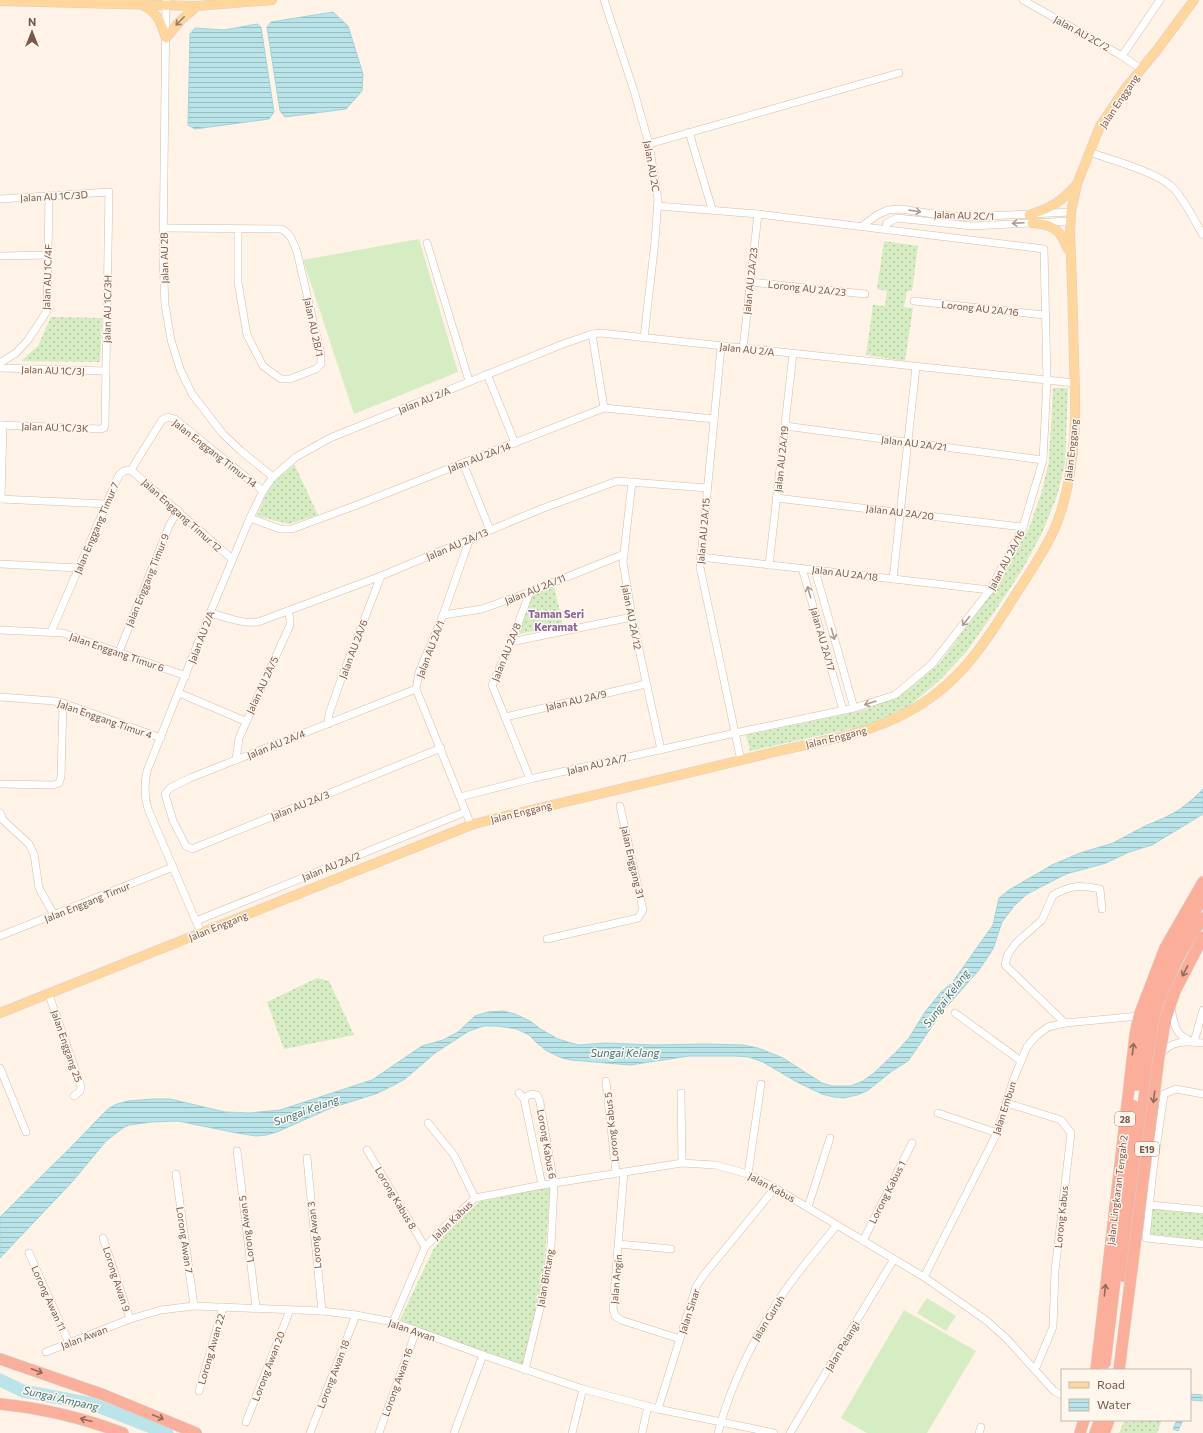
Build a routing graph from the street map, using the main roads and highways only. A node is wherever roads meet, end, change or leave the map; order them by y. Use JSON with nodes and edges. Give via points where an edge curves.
{"nodes":[{"id":1,"x":272,"y":0,"type":"edge"},
{"id":2,"x":1194,"y":0,"type":"edge"},
{"id":3,"x":0,"y":1,"type":"edge"},
{"id":4,"x":166,"y":3,"type":"edge"},
{"id":5,"x":143,"y":6,"type":"junction"},
{"id":6,"x":197,"y":6,"type":"junction"},
{"id":7,"x":1077,"y":184,"type":"junction"},
{"id":8,"x":1071,"y":261,"type":"junction"},
{"id":9,"x":1203,"y":882,"type":"edge"},
{"id":10,"x":1203,"y":897,"type":"edge"},
{"id":11,"x":1203,"y":918,"type":"edge"},
{"id":12,"x":1203,"y":937,"type":"edge"},
{"id":13,"x":0,"y":1013,"type":"edge"},
{"id":14,"x":0,"y":1359,"type":"edge"},
{"id":15,"x":1096,"y":1369,"type":"edge"},
{"id":16,"x":1104,"y":1369,"type":"edge"},
{"id":17,"x":1111,"y":1369,"type":"edge"},
{"id":18,"x":1119,"y":1369,"type":"edge"},
{"id":19,"x":0,"y":1404,"type":"edge"},
{"id":20,"x":1084,"y":1421,"type":"edge"},
{"id":21,"x":1093,"y":1421,"type":"edge"},
{"id":22,"x":1100,"y":1421,"type":"edge"},
{"id":23,"x":1109,"y":1421,"type":"edge"},
{"id":24,"x":123,"y":1433,"type":"edge"},
{"id":25,"x":196,"y":1433,"type":"edge"},
{"id":26,"x":1080,"y":1433,"type":"edge"},
{"id":27,"x":1088,"y":1433,"type":"edge"},
{"id":28,"x":1095,"y":1433,"type":"edge"},
{"id":29,"x":1104,"y":1433,"type":"edge"}],
"edges":[{"from":1,"to":6,"type":"main road"},
{"from":2,"to":7,"type":"main road","name":"Jalan Enggang","via":[[1115,102],[1100,126]]},
{"from":3,"to":5,"type":"main road"},
{"from":4,"to":5,"type":"main road"},
{"from":4,"to":6,"type":"main road"},
{"from":6,"to":5,"type":"main road","one_way":true,"via":[[166,38],[158,16]]},
{"from":7,"to":8,"type":"main road","name":"Jalan Enggang","via":[[1071,216]]},
{"from":7,"to":8,"type":"main road","via":[[1065,197],[1031,219],[1058,231],[1064,237]]},
{"from":8,"to":13,"type":"main road","name":"Jalan Enggang","via":[[1075,416],[1072,462],[1054,530],[978,652],[958,674],[931,697],[909,712],[863,730],[471,825]]},
{"from":15,"to":9,"type":"highway","name":"Jalan Lingkaran Tengah 2","number":"28","one_way":true,"via":[[1128,1088],[1139,1016],[1165,948]]},
{"from":10,"to":16,"type":"highway","number":"E19","via":[[1156,988],[1148,1022],[1136,1084]]},
{"from":11,"to":17,"type":"highway","name":"Jalan Lingkaran Tengah 2","number":"28","via":[[1182,951],[1159,1013],[1147,1073]]},
{"from":12,"to":18,"type":"highway","number":"E19","one_way":true,"bridge":true,"via":[[1175,991],[1166,1016]]},
{"from":14,"to":25,"type":"highway","one_way":true,"via":[[104,1395]]},
{"from":24,"to":19,"type":"highway","one_way":true,"via":[[55,1412]]},
{"from":20,"to":26,"type":"highway"},
{"from":21,"to":27,"type":"highway"},
{"from":22,"to":28,"type":"highway"},
{"from":23,"to":29,"type":"highway"}]}
